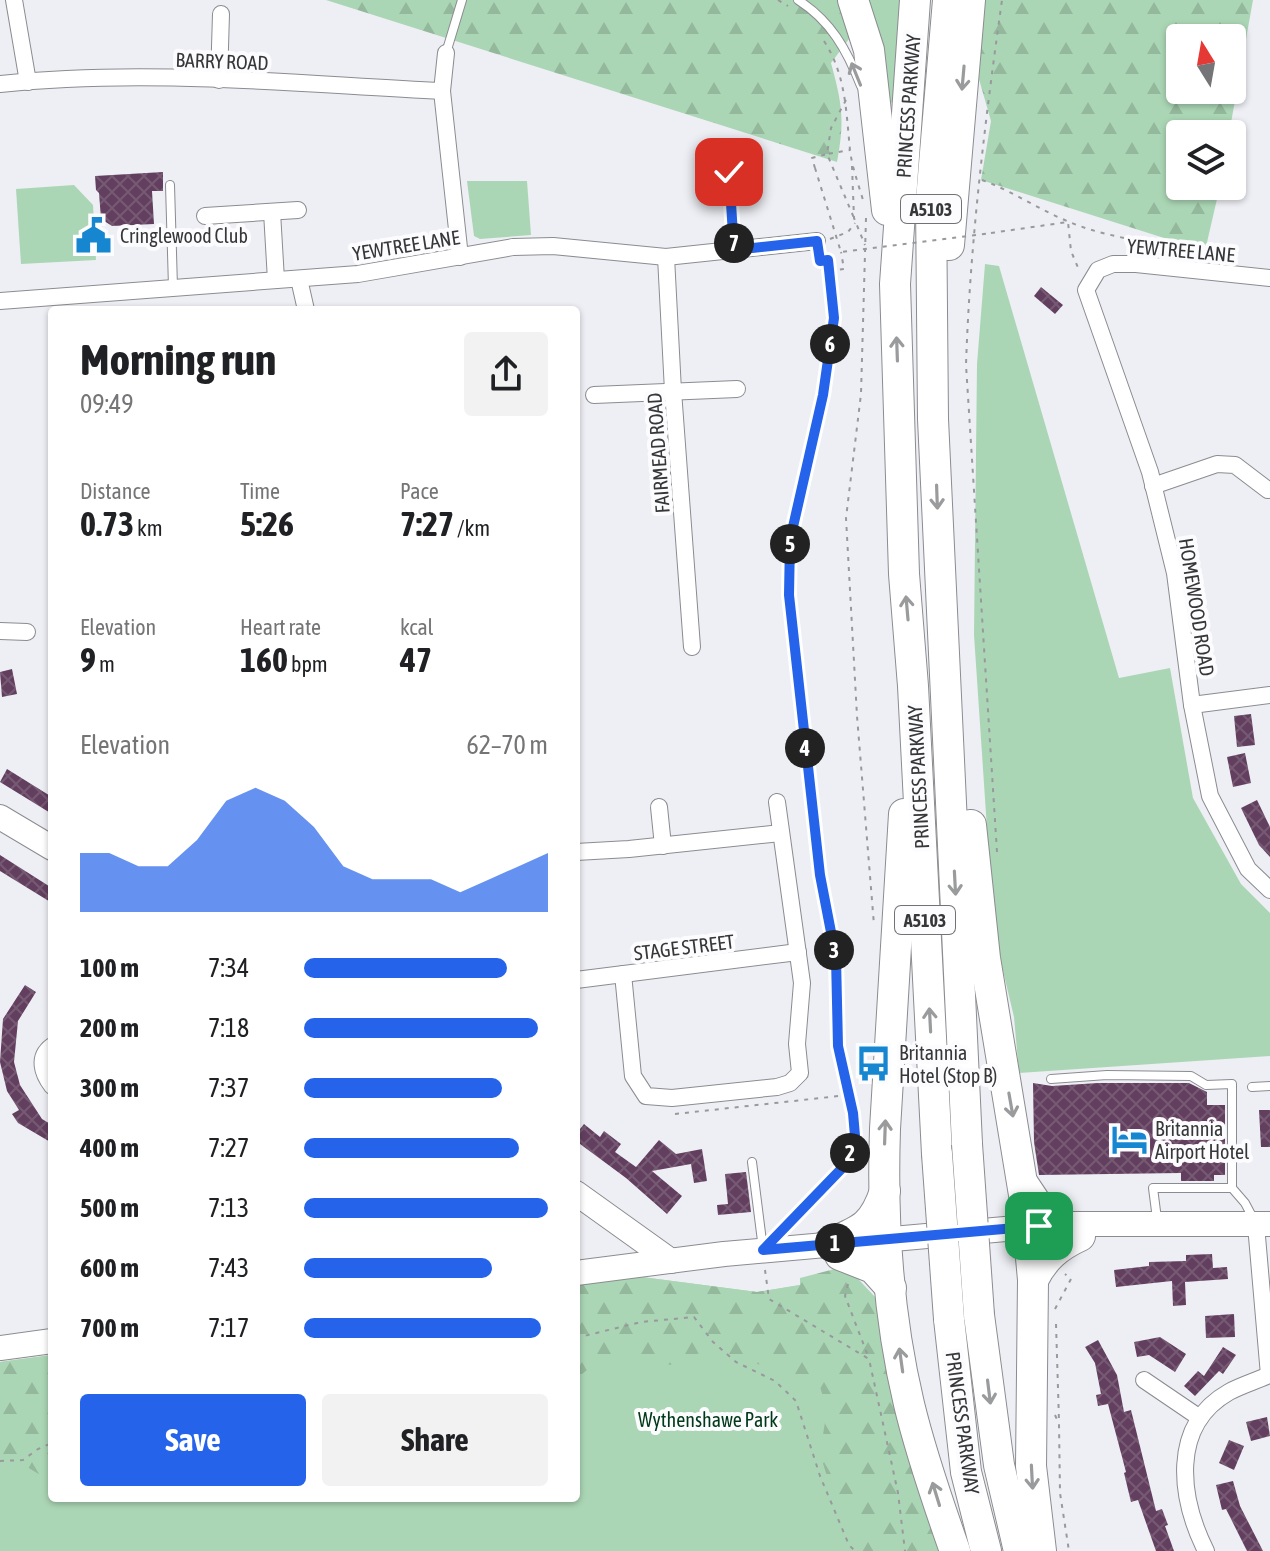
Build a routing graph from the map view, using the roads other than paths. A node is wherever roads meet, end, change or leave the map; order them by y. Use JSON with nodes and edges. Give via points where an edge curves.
{"nodes":[{"id":1,"x":14,"y":0,"type":"edge"},
{"id":2,"x":462,"y":0,"type":"edge"},
{"id":3,"x":853,"y":0,"type":"edge"},
{"id":4,"x":915,"y":0,"type":"edge"},
{"id":5,"x":948,"y":0,"type":"edge"},
{"id":6,"x":970,"y":0,"type":"edge"},
{"id":7,"x":795,"y":4,"type":"edge"},
{"id":8,"x":221,"y":14,"type":"dead end"},
{"id":9,"x":446,"y":53,"type":"joint"},
{"id":10,"x":219,"y":80,"type":"junction"},
{"id":11,"x":28,"y":82,"type":"junction"},
{"id":12,"x":0,"y":84,"type":"edge"},
{"id":13,"x":442,"y":91,"type":"junction"},
{"id":14,"x":881,"y":148,"type":"junction"},
{"id":15,"x":723,"y":168,"type":"dead end"},
{"id":16,"x":170,"y":185,"type":"dead end"},
{"id":17,"x":298,"y":210,"type":"dead end"},
{"id":18,"x":272,"y":212,"type":"junction"},
{"id":19,"x":205,"y":216,"type":"dead end"},
{"id":20,"x":817,"y":241,"type":"road end"},
{"id":21,"x":734,"y":250,"type":"junction"},
{"id":22,"x":460,"y":257,"type":"junction"},
{"id":23,"x":666,"y":257,"type":"junction"},
{"id":24,"x":1270,"y":278,"type":"edge"},
{"id":25,"x":299,"y":279,"type":"junction"},
{"id":26,"x":276,"y":280,"type":"junction"},
{"id":27,"x":895,"y":284,"type":"junction"},
{"id":28,"x":173,"y":288,"type":"junction"},
{"id":29,"x":0,"y":301,"type":"edge"},
{"id":30,"x":305,"y":306,"type":"edge"},
{"id":31,"x":1098,"y":320,"type":"joint"},
{"id":32,"x":737,"y":389,"type":"dead end"},
{"id":33,"x":673,"y":391,"type":"junction"},
{"id":34,"x":594,"y":395,"type":"dead end"},
{"id":35,"x":933,"y":419,"type":"junction"},
{"id":36,"x":1153,"y":486,"type":"junction"},
{"id":37,"x":1268,"y":490,"type":"edge"},
{"id":38,"x":0,"y":631,"type":"edge"},
{"id":39,"x":27,"y":632,"type":"dead end"},
{"id":40,"x":692,"y":647,"type":"dead end"},
{"id":41,"x":913,"y":686,"type":"junction"},
{"id":42,"x":946,"y":693,"type":"junction"},
{"id":43,"x":1270,"y":695,"type":"edge"},
{"id":44,"x":1192,"y":705,"type":"junction"},
{"id":45,"x":777,"y":802,"type":"dead end"},
{"id":46,"x":659,"y":807,"type":"dead end"},
{"id":47,"x":0,"y":817,"type":"edge"},
{"id":48,"x":781,"y":833,"type":"junction"},
{"id":49,"x":48,"y":846,"type":"edge"},
{"id":50,"x":663,"y":846,"type":"junction"},
{"id":51,"x":580,"y":852,"type":"edge"},
{"id":52,"x":1270,"y":890,"type":"edge"},
{"id":53,"x":798,"y":952,"type":"junction"},
{"id":54,"x":623,"y":974,"type":"junction"},
{"id":55,"x":580,"y":979,"type":"edge"},
{"id":56,"x":48,"y":1050,"type":"edge"},
{"id":57,"x":48,"y":1078,"type":"edge"},
{"id":58,"x":1051,"y":1079,"type":"dead end"},
{"id":59,"x":1270,"y":1086,"type":"edge"},
{"id":60,"x":1252,"y":1087,"type":"dead end"},
{"id":61,"x":752,"y":1162,"type":"dead end"},
{"id":62,"x":1023,"y":1183,"type":"junction"},
{"id":63,"x":1232,"y":1188,"type":"junction"},
{"id":64,"x":885,"y":1191,"type":"junction"},
{"id":65,"x":580,"y":1196,"type":"edge"},
{"id":66,"x":1263,"y":1224,"type":"edge"},
{"id":67,"x":1146,"y":1225,"type":"junction"},
{"id":68,"x":1071,"y":1230,"type":"junction"},
{"id":69,"x":1028,"y":1234,"type":"junction"},
{"id":70,"x":888,"y":1245,"type":"junction"},
{"id":71,"x":841,"y":1253,"type":"junction"},
{"id":72,"x":763,"y":1255,"type":"junction"},
{"id":73,"x":671,"y":1261,"type":"junction"},
{"id":74,"x":580,"y":1272,"type":"edge"},
{"id":75,"x":1047,"y":1276,"type":"junction"},
{"id":76,"x":891,"y":1288,"type":"junction"},
{"id":77,"x":48,"y":1342,"type":"edge"},
{"id":78,"x":0,"y":1348,"type":"edge"},
{"id":79,"x":1270,"y":1376,"type":"edge"},
{"id":80,"x":1144,"y":1380,"type":"dead end"},
{"id":81,"x":1200,"y":1418,"type":"junction"},
{"id":82,"x":955,"y":1551,"type":"edge"},
{"id":83,"x":986,"y":1551,"type":"edge"},
{"id":84,"x":1019,"y":1551,"type":"edge"},
{"id":85,"x":1041,"y":1551,"type":"edge"},
{"id":86,"x":1206,"y":1551,"type":"edge"}],
"edges":[{"from":1,"to":11,"type":"street"},
{"from":2,"to":9,"type":"lane"},
{"from":3,"to":14,"type":"highway","via":[[865,33]]},
{"from":4,"to":27,"type":"highway","name":"PRINCESS PARKWAY","number":"A5103"},
{"from":5,"to":35,"type":"highway","name":"PRINCESS PARKWAY","number":"A5103","via":[[931,200]]},
{"from":6,"to":35,"type":"highway","one_way":true},
{"from":14,"to":7,"type":"lane","one_way":true,"via":[[843,45],[826,22]]},
{"from":8,"to":10,"type":"street"},
{"from":9,"to":13,"type":"street"},
{"from":10,"to":11,"type":"street","name":"BARRY ROAD","via":[[95,77]]},
{"from":10,"to":13,"type":"street","name":"BARRY ROAD"},
{"from":11,"to":12,"type":"street","name":"BARRY ROAD"},
{"from":13,"to":22,"type":"street"},
{"from":14,"to":27,"type":"highway"},
{"from":15,"to":21,"type":"lane","via":[[730,177]]},
{"from":16,"to":28,"type":"lane"},
{"from":17,"to":18,"type":"street"},
{"from":18,"to":19,"type":"street"},
{"from":18,"to":26,"type":"street"},
{"from":20,"to":21,"type":"street","name":"YEWTREE LANE"},
{"from":21,"to":23,"type":"street","name":"YEWTREE LANE"},
{"from":22,"to":23,"type":"street","name":"YEWTREE LANE","via":[[553,246]]},
{"from":22,"to":25,"type":"street","name":"YEWTREE LANE"},
{"from":23,"to":33,"type":"street","name":"FAIRMEAD ROAD"},
{"from":24,"to":31,"type":"street","name":"YEWTREE LANE","via":[[1113,264],[1098,270],[1086,290]]},
{"from":25,"to":26,"type":"street","name":"YEWTREE LANE"},
{"from":25,"to":30,"type":"street"},
{"from":26,"to":28,"type":"street","name":"YEWTREE LANE"},
{"from":41,"to":27,"type":"highway","name":"PRINCESS PARKWAY","number":"A5103","one_way":true},
{"from":28,"to":29,"type":"street","name":"YEWTREE LANE"},
{"from":31,"to":36,"type":"street","name":"HOMEWOOD ROAD"},
{"from":32,"to":33,"type":"street"},
{"from":33,"to":34,"type":"street"},
{"from":33,"to":40,"type":"street","name":"FAIRMEAD ROAD"},
{"from":35,"to":42,"type":"highway","name":"PRINCESS PARKWAY","number":"A5103","one_way":true},
{"from":36,"to":37,"type":"street","via":[[1217,464],[1235,465]]},
{"from":36,"to":44,"type":"street","name":"HOMEWOOD ROAD","via":[[1175,573]]},
{"from":38,"to":39,"type":"street"},
{"from":64,"to":41,"type":"highway","one_way":true},
{"from":83,"to":41,"type":"highway","name":"PRINCESS PARKWAY","number":"A5103","one_way":true,"bridge":true,"via":[[966,1472],[949,1319]]},
{"from":42,"to":62,"type":"highway","one_way":true,"via":[[969,810],[985,958]]},
{"from":42,"to":84,"type":"highway","name":"PRINCESS PARKWAY","number":"A5103","one_way":true,"bridge":true,"via":[[979,1315],[999,1465]]},
{"from":43,"to":44,"type":"street"},
{"from":44,"to":52,"type":"street","name":"HOMEWOOD ROAD","via":[[1210,796],[1248,869]]},
{"from":45,"to":48,"type":"street"},
{"from":46,"to":50,"type":"street"},
{"from":47,"to":49,"type":"main road"},
{"from":48,"to":50,"type":"street"},
{"from":48,"to":53,"type":"street"},
{"from":50,"to":51,"type":"street"},
{"from":53,"to":54,"type":"street","name":"STAGE STREET"},
{"from":53,"to":54,"type":"street","via":[[800,1073],[777,1087],[646,1096],[633,1076]]},
{"from":54,"to":55,"type":"street","name":"STAGE STREET"},
{"from":56,"to":57,"type":"street","via":[[41,1063]]},
{"from":58,"to":63,"type":"lane","via":[[1191,1076],[1206,1085],[1232,1084]]},
{"from":59,"to":60,"type":"lane"},
{"from":61,"to":72,"type":"lane"},
{"from":62,"to":68,"type":"highway","via":[[1040,1209]]},
{"from":62,"to":69,"type":"highway"},
{"from":63,"to":66,"type":"lane"},
{"from":63,"to":67,"type":"lane","via":[[1153,1188]]},
{"from":64,"to":70,"type":"highway"},
{"from":64,"to":71,"type":"highway","via":[[874,1219],[852,1234]]},
{"from":65,"to":73,"type":"main road"},
{"from":66,"to":67,"type":"main road"},
{"from":66,"to":79,"type":"street"},
{"from":67,"to":68,"type":"main road"},
{"from":68,"to":69,"type":"main road"},
{"from":68,"to":75,"type":"highway","via":[[1047,1257]]},
{"from":69,"to":70,"type":"main road"},
{"from":69,"to":75,"type":"highway"},
{"from":70,"to":71,"type":"main road"},
{"from":70,"to":76,"type":"highway"},
{"from":71,"to":72,"type":"main road"},
{"from":71,"to":76,"type":"highway","via":[[873,1268]]},
{"from":72,"to":73,"type":"main road"},
{"from":73,"to":74,"type":"main road"},
{"from":75,"to":85,"type":"highway","one_way":true,"via":[[1031,1466]]},
{"from":82,"to":76,"type":"highway","one_way":true,"via":[[909,1406]]},
{"from":77,"to":78,"type":"main road"},
{"from":79,"to":81,"type":"street","via":[[1229,1392]]},
{"from":80,"to":81,"type":"street"},
{"from":81,"to":86,"type":"street","via":[[1188,1444],[1185,1493]]}]}
